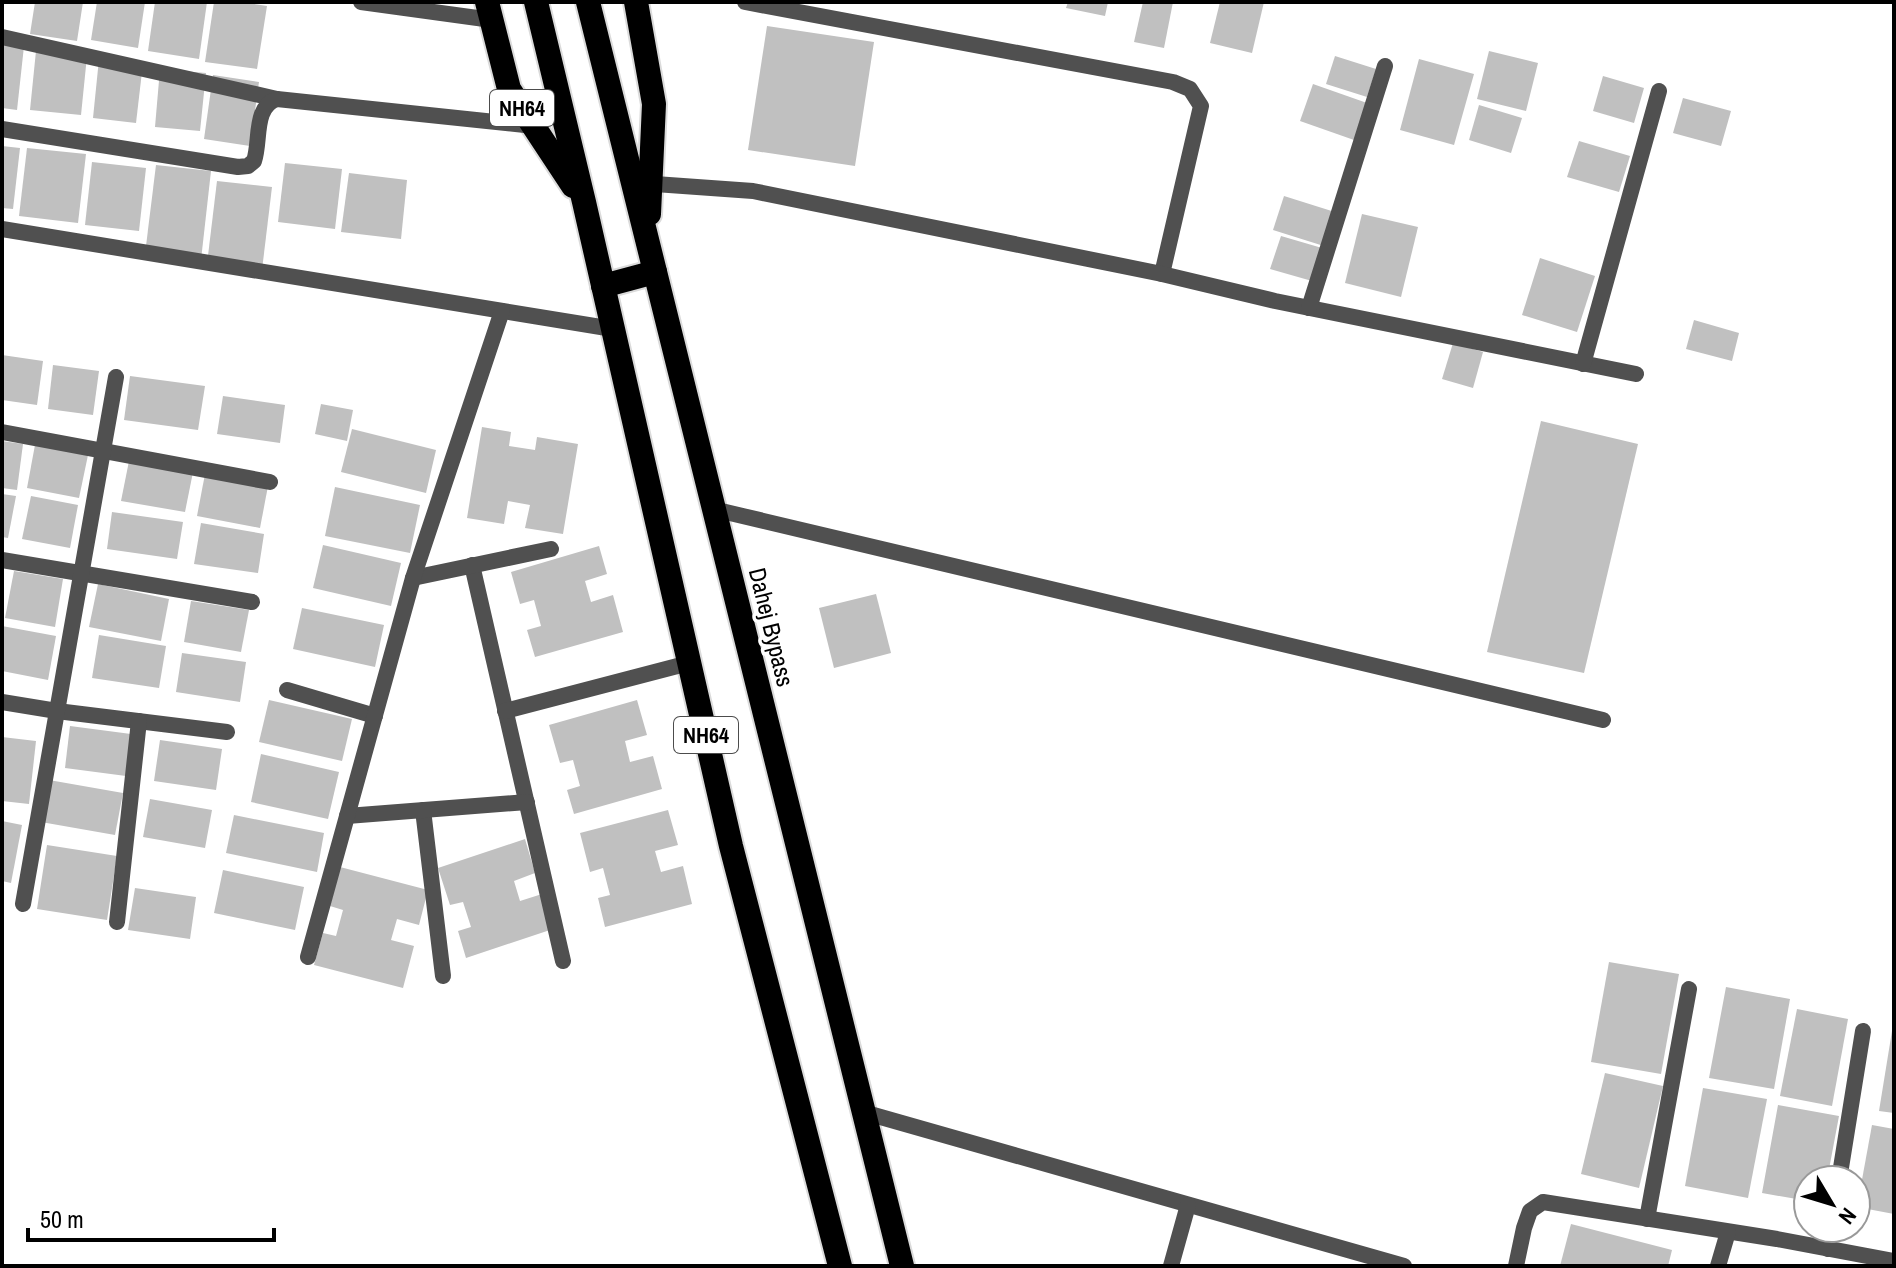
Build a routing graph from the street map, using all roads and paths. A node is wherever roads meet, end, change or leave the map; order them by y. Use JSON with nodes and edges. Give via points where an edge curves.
{"nodes":[{"id":1,"x":361,"y":2,"type":"edge"},
{"id":2,"x":536,"y":2,"type":"edge"},
{"id":3,"x":588,"y":2,"type":"edge"},
{"id":4,"x":636,"y":2,"type":"edge"},
{"id":5,"x":745,"y":2,"type":"edge"},
{"id":6,"x":489,"y":11,"type":"edge"},
{"id":7,"x":2,"y":37,"type":"edge"},
{"id":8,"x":1385,"y":66,"type":"dead end"},
{"id":9,"x":1659,"y":91,"type":"dead end"},
{"id":10,"x":277,"y":99,"type":"junction"},
{"id":11,"x":534,"y":126,"type":"junction"},
{"id":12,"x":2,"y":129,"type":"edge"},
{"id":13,"x":641,"y":183,"type":"junction"},
{"id":14,"x":584,"y":202,"type":"junction"},
{"id":15,"x":2,"y":229,"type":"edge"},
{"id":16,"x":655,"y":272,"type":"junction"},
{"id":17,"x":1162,"y":274,"type":"junction"},
{"id":18,"x":603,"y":286,"type":"junction"},
{"id":19,"x":1309,"y":308,"type":"junction"},
{"id":20,"x":502,"y":311,"type":"junction"},
{"id":21,"x":613,"y":329,"type":"junction"},
{"id":22,"x":1583,"y":364,"type":"junction"},
{"id":23,"x":1636,"y":374,"type":"dead end"},
{"id":24,"x":116,"y":377,"type":"dead end"},
{"id":25,"x":2,"y":432,"type":"edge"},
{"id":26,"x":103,"y":450,"type":"junction"},
{"id":27,"x":270,"y":482,"type":"dead end"},
{"id":28,"x":713,"y":509,"type":"junction"},
{"id":29,"x":551,"y":549,"type":"dead end"},
{"id":30,"x":2,"y":560,"type":"edge"},
{"id":31,"x":472,"y":565,"type":"junction"},
{"id":32,"x":81,"y":574,"type":"junction"},
{"id":33,"x":413,"y":578,"type":"junction"},
{"id":34,"x":252,"y":602,"type":"dead end"},
{"id":35,"x":689,"y":663,"type":"junction"},
{"id":36,"x":287,"y":690,"type":"dead end"},
{"id":37,"x":2,"y":702,"type":"edge"},
{"id":38,"x":57,"y":711,"type":"junction"},
{"id":39,"x":505,"y":711,"type":"junction"},
{"id":40,"x":375,"y":716,"type":"junction"},
{"id":41,"x":1603,"y":720,"type":"dead end"},
{"id":42,"x":139,"y":721,"type":"junction"},
{"id":43,"x":227,"y":732,"type":"dead end"},
{"id":44,"x":527,"y":802,"type":"junction"},
{"id":45,"x":423,"y":810,"type":"junction"},
{"id":46,"x":347,"y":816,"type":"junction"},
{"id":47,"x":23,"y":904,"type":"dead end"},
{"id":48,"x":117,"y":922,"type":"dead end"},
{"id":49,"x":308,"y":957,"type":"dead end"},
{"id":50,"x":563,"y":961,"type":"dead end"},
{"id":51,"x":443,"y":976,"type":"dead end"},
{"id":52,"x":1689,"y":989,"type":"dead end"},
{"id":53,"x":1863,"y":1031,"type":"dead end"},
{"id":54,"x":863,"y":1112,"type":"junction"},
{"id":55,"x":1842,"y":1164,"type":"edge"},
{"id":56,"x":1188,"y":1205,"type":"junction"},
{"id":57,"x":1647,"y":1219,"type":"junction"},
{"id":58,"x":1728,"y":1232,"type":"junction"},
{"id":59,"x":1829,"y":1244,"type":"edge"},
{"id":60,"x":1828,"y":1249,"type":"junction"},
{"id":61,"x":1894,"y":1261,"type":"edge"},
{"id":62,"x":840,"y":1266,"type":"edge"},
{"id":63,"x":902,"y":1266,"type":"edge"},
{"id":64,"x":1171,"y":1266,"type":"edge"},
{"id":65,"x":1404,"y":1266,"type":"edge"},
{"id":66,"x":1516,"y":1266,"type":"edge"},
{"id":67,"x":1718,"y":1266,"type":"edge"}],
"edges":[{"from":1,"to":6,"type":"street"},
{"from":2,"to":14,"type":"highway"},
{"from":3,"to":13,"type":"highway"},
{"from":4,"to":13,"type":"highway","number":"NH64","via":[[654,104]]},
{"from":5,"to":17,"type":"street","via":[[1190,89],[1201,106]]},
{"from":6,"to":11,"type":"highway","number":"NH64","via":[[509,89]]},
{"from":7,"to":10,"type":"street"},
{"from":8,"to":19,"type":"street"},
{"from":9,"to":22,"type":"street"},
{"from":10,"to":11,"type":"street"},
{"from":10,"to":12,"type":"street","via":[[263,109],[254,161],[248,166]]},
{"from":11,"to":14,"type":"highway","number":"NH64"},
{"from":13,"to":16,"type":"highway","name":"Dahej Bypass","number":"NH64"},
{"from":13,"to":17,"type":"street","via":[[753,191]]},
{"from":14,"to":18,"type":"highway","number":"NH64"},
{"from":15,"to":20,"type":"street"},
{"from":16,"to":18,"type":"highway"},
{"from":16,"to":28,"type":"highway","name":"Dahej Bypass","number":"NH64"},
{"from":17,"to":19,"type":"street"},
{"from":18,"to":21,"type":"highway","number":"NH64"},
{"from":19,"to":22,"type":"street"},
{"from":20,"to":21,"type":"street"},
{"from":20,"to":33,"type":"street"},
{"from":21,"to":35,"type":"highway","number":"NH64"},
{"from":22,"to":23,"type":"street"},
{"from":24,"to":26,"type":"street"},
{"from":25,"to":26,"type":"street"},
{"from":26,"to":27,"type":"street"},
{"from":26,"to":32,"type":"street"},
{"from":28,"to":41,"type":"street"},
{"from":28,"to":54,"type":"highway","name":"Dahej Bypass","number":"NH64"},
{"from":29,"to":31,"type":"street"},
{"from":30,"to":32,"type":"street"},
{"from":31,"to":33,"type":"street"},
{"from":31,"to":39,"type":"street"},
{"from":32,"to":34,"type":"street"},
{"from":32,"to":38,"type":"street"},
{"from":33,"to":40,"type":"street"},
{"from":35,"to":39,"type":"street"},
{"from":35,"to":62,"type":"highway","number":"NH64"},
{"from":36,"to":40,"type":"street"},
{"from":37,"to":38,"type":"street"},
{"from":38,"to":42,"type":"street"},
{"from":38,"to":47,"type":"street"},
{"from":39,"to":44,"type":"street"},
{"from":40,"to":46,"type":"street"},
{"from":42,"to":43,"type":"street"},
{"from":42,"to":48,"type":"street"},
{"from":44,"to":45,"type":"street"},
{"from":44,"to":50,"type":"street"},
{"from":45,"to":46,"type":"street"},
{"from":45,"to":51,"type":"street"},
{"from":46,"to":49,"type":"street"},
{"from":52,"to":57,"type":"street"},
{"from":53,"to":55,"type":"street"},
{"from":54,"to":56,"type":"street"},
{"from":54,"to":63,"type":"highway","name":"Dahej Bypass","number":"NH64"},
{"from":56,"to":64,"type":"street"},
{"from":56,"to":65,"type":"street"},
{"from":57,"to":58,"type":"street"},
{"from":57,"to":66,"type":"street","via":[[1543,1202],[1530,1211]]},
{"from":58,"to":60,"type":"street"},
{"from":58,"to":67,"type":"street"},
{"from":59,"to":60,"type":"street"},
{"from":60,"to":61,"type":"street"}]}
